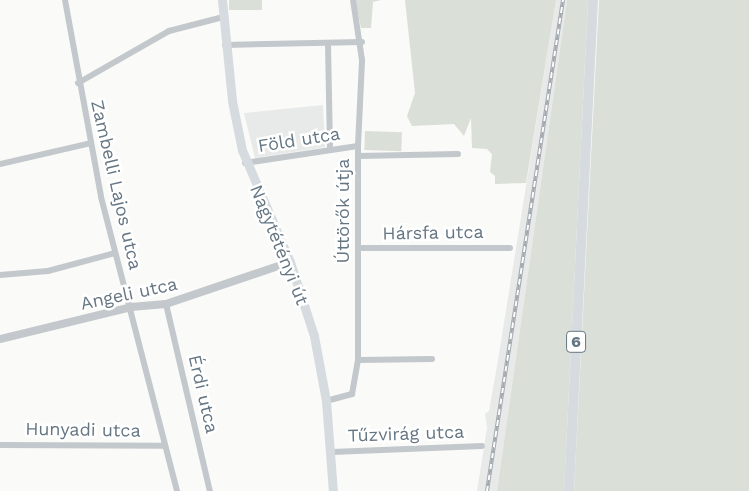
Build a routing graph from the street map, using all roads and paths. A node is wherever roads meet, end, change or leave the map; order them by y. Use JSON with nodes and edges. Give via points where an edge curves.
{"nodes":[{"id":1,"x":65,"y":0,"type":"edge"},
{"id":2,"x":222,"y":0,"type":"edge"},
{"id":3,"x":353,"y":0,"type":"edge"},
{"id":4,"x":593,"y":0,"type":"edge"},
{"id":5,"x":223,"y":17,"type":"junction"},
{"id":6,"x":362,"y":42,"type":"junction"},
{"id":7,"x":328,"y":44,"type":"junction"},
{"id":8,"x":225,"y":45,"type":"junction"},
{"id":9,"x":78,"y":83,"type":"junction"},
{"id":10,"x":91,"y":144,"type":"junction"},
{"id":11,"x":358,"y":146,"type":"junction"},
{"id":12,"x":330,"y":149,"type":"junction"},
{"id":13,"x":458,"y":154,"type":"dead end"},
{"id":14,"x":358,"y":156,"type":"junction"},
{"id":15,"x":0,"y":164,"type":"edge"},
{"id":16,"x":246,"y":164,"type":"junction"},
{"id":17,"x":358,"y":248,"type":"junction"},
{"id":18,"x":510,"y":248,"type":"dead end"},
{"id":19,"x":115,"y":253,"type":"junction"},
{"id":20,"x":290,"y":262,"type":"junction"},
{"id":21,"x":0,"y":275,"type":"edge"},
{"id":22,"x":166,"y":304,"type":"junction"},
{"id":23,"x":131,"y":307,"type":"junction"},
{"id":24,"x":0,"y":339,"type":"edge"},
{"id":25,"x":432,"y":359,"type":"dead end"},
{"id":26,"x":358,"y":360,"type":"junction"},
{"id":27,"x":326,"y":400,"type":"junction"},
{"id":28,"x":0,"y":445,"type":"edge"},
{"id":29,"x":165,"y":446,"type":"junction"},
{"id":30,"x":482,"y":446,"type":"dead end"},
{"id":31,"x":332,"y":452,"type":"junction"},
{"id":32,"x":176,"y":491,"type":"edge"},
{"id":33,"x":210,"y":491,"type":"edge"},
{"id":34,"x":333,"y":491,"type":"edge"},
{"id":35,"x":569,"y":491,"type":"edge"}],
"edges":[{"from":1,"to":9,"type":"street","name":"Zambelli Lajos utca"},
{"from":2,"to":5,"type":"main road","name":"Nagytétényi út"},
{"from":3,"to":6,"type":"street","name":"Úttörők útja"},
{"from":4,"to":35,"type":"main road","number":"6"},
{"from":5,"to":8,"type":"main road","name":"Nagytétényi út"},
{"from":5,"to":9,"type":"street","via":[[169,31]]},
{"from":6,"to":7,"type":"street"},
{"from":6,"to":11,"type":"street","name":"Úttörők útja"},
{"from":7,"to":8,"type":"street","via":[[293,41]]},
{"from":7,"to":12,"type":"street"},
{"from":8,"to":16,"type":"main road","name":"Nagytétényi út","via":[[232,101]]},
{"from":9,"to":10,"type":"street","name":"Zambelli Lajos utca"},
{"from":10,"to":15,"type":"street"},
{"from":10,"to":19,"type":"street","name":"Zambelli Lajos utca"},
{"from":11,"to":12,"type":"street","name":"Föld utca"},
{"from":11,"to":14,"type":"street","name":"Úttörők útja"},
{"from":12,"to":16,"type":"street","name":"Föld utca"},
{"from":13,"to":14,"type":"street"},
{"from":14,"to":17,"type":"street","name":"Úttörők útja"},
{"from":16,"to":20,"type":"main road","name":"Nagytétényi út"},
{"from":17,"to":18,"type":"street","name":"Hársfa utca"},
{"from":17,"to":26,"type":"street","name":"Úttörők útja"},
{"from":19,"to":21,"type":"street","via":[[48,271]]},
{"from":19,"to":23,"type":"street","name":"Zambelli Lajos utca"},
{"from":20,"to":22,"type":"street","name":"Angeli utca"},
{"from":20,"to":27,"type":"main road","name":"Nagytétényi út","via":[[314,336]]},
{"from":22,"to":23,"type":"street","name":"Angeli utca"},
{"from":22,"to":33,"type":"street","name":"Érdi utca"},
{"from":23,"to":24,"type":"street","name":"Angeli utca"},
{"from":23,"to":29,"type":"street","name":"Zambelli Lajos utca"},
{"from":25,"to":26,"type":"street"},
{"from":26,"to":27,"type":"street","name":"Úttörők útja","via":[[352,394]]},
{"from":27,"to":31,"type":"main road","name":"Nagytétényi út"},
{"from":28,"to":29,"type":"street","name":"Hunyadi utca"},
{"from":29,"to":32,"type":"street","name":"Zambelli Lajos utca"},
{"from":30,"to":31,"type":"street","name":"Tűzvirág utca"},
{"from":31,"to":34,"type":"main road","name":"Nagytétényi út"}]}
